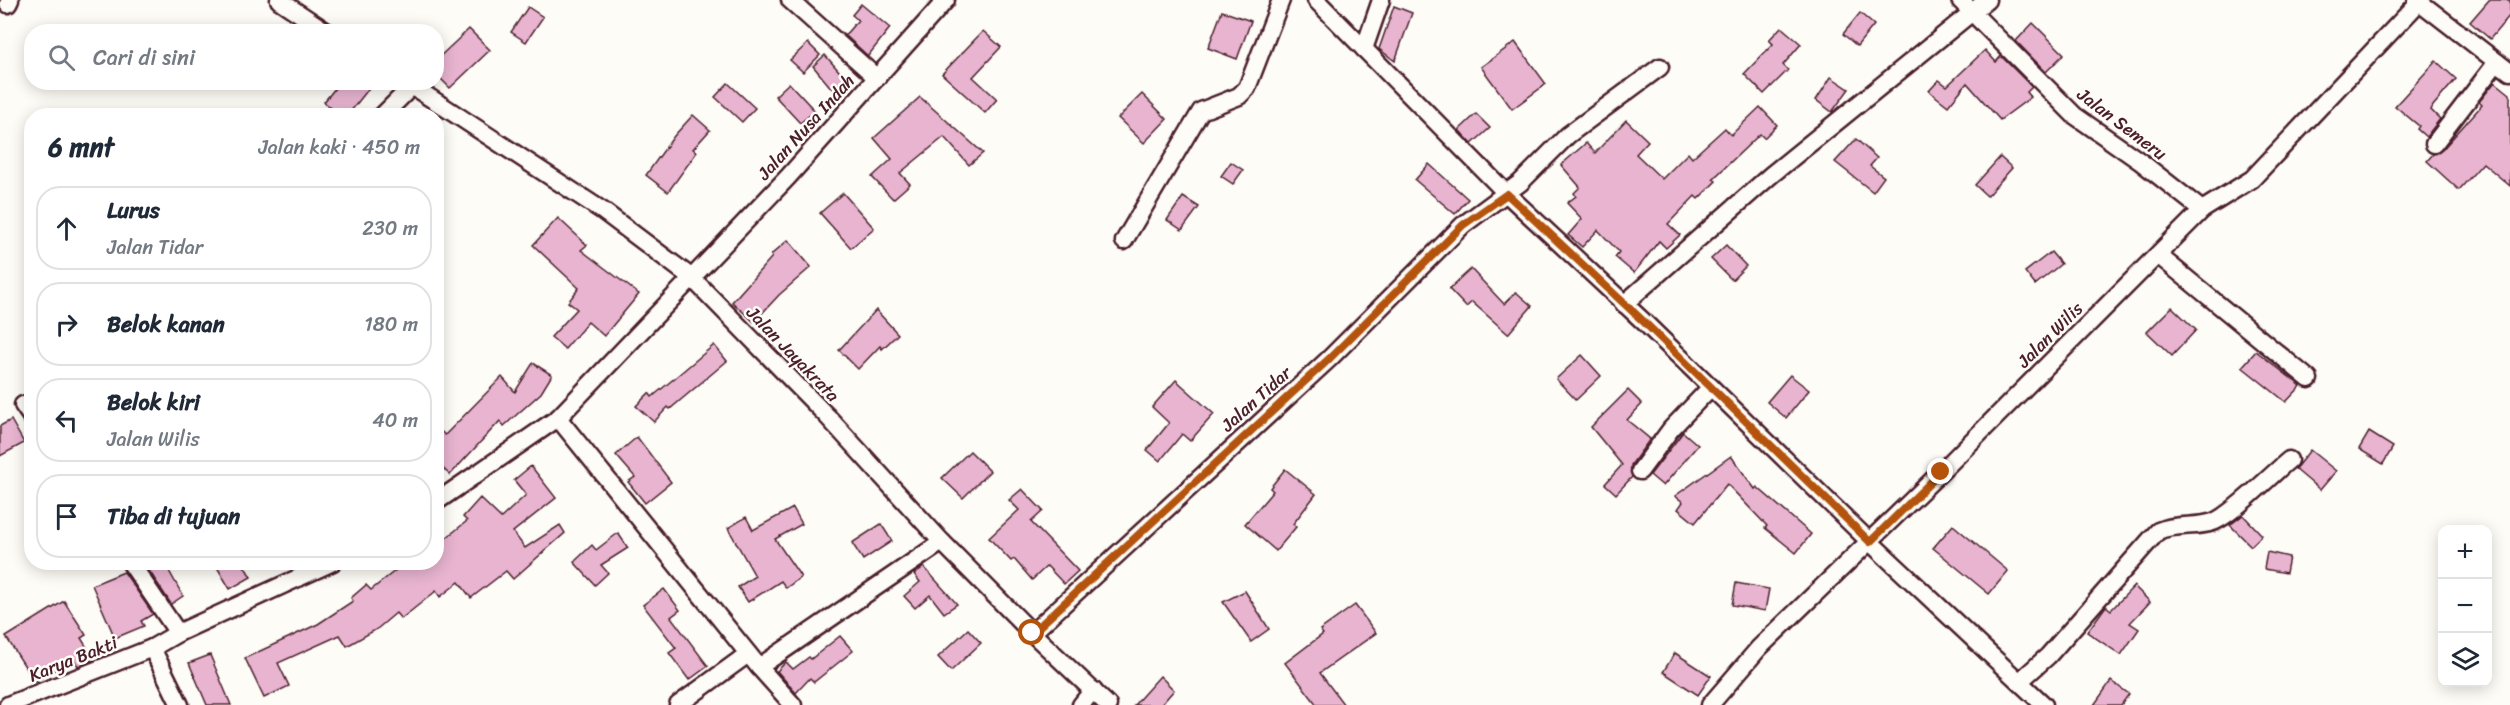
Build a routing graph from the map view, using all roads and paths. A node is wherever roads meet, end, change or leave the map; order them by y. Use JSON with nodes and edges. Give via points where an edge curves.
{"nodes":[{"id":1,"x":279,"y":0,"type":"edge"},
{"id":2,"x":790,"y":0,"type":"edge"},
{"id":3,"x":946,"y":0,"type":"edge"},
{"id":4,"x":1281,"y":0,"type":"edge"},
{"id":5,"x":1316,"y":0,"type":"edge"},
{"id":6,"x":1380,"y":0,"type":"edge"},
{"id":7,"x":1960,"y":0,"type":"edge"},
{"id":8,"x":1987,"y":0,"type":"edge"},
{"id":9,"x":2419,"y":1,"type":"edge"},
{"id":10,"x":1974,"y":12,"type":"junction"},
{"id":11,"x":315,"y":24,"type":"edge"},
{"id":12,"x":1364,"y":49,"type":"junction"},
{"id":13,"x":1660,"y":67,"type":"dead end"},
{"id":14,"x":2504,"y":67,"type":"edge"},
{"id":15,"x":877,"y":78,"type":"junction"},
{"id":16,"x":404,"y":90,"type":"edge"},
{"id":17,"x":418,"y":90,"type":"edge"},
{"id":18,"x":389,"y":108,"type":"edge"},
{"id":19,"x":2434,"y":144,"type":"dead end"},
{"id":20,"x":1507,"y":194,"type":"junction"},
{"id":21,"x":2202,"y":210,"type":"junction"},
{"id":22,"x":1124,"y":240,"type":"dead end"},
{"id":23,"x":2158,"y":255,"type":"junction"},
{"id":24,"x":692,"y":278,"type":"junction"},
{"id":25,"x":1624,"y":304,"type":"junction"},
{"id":26,"x":2309,"y":379,"type":"dead end"},
{"id":27,"x":1711,"y":387,"type":"junction"},
{"id":28,"x":558,"y":418,"type":"junction"},
{"id":29,"x":2289,"y":460,"type":"dead end"},
{"id":30,"x":1640,"y":471,"type":"dead end"},
{"id":31,"x":444,"y":496,"type":"edge"},
{"id":32,"x":942,"y":542,"type":"junction"},
{"id":33,"x":1870,"y":542,"type":"junction"},
{"id":34,"x":135,"y":570,"type":"edge"},
{"id":35,"x":316,"y":570,"type":"edge"},
{"id":36,"x":178,"y":633,"type":"junction"},
{"id":37,"x":1032,"y":633,"type":"junction"},
{"id":38,"x":152,"y":648,"type":"junction"},
{"id":39,"x":748,"y":654,"type":"junction"},
{"id":40,"x":759,"y":667,"type":"junction"},
{"id":41,"x":2020,"y":681,"type":"junction"},
{"id":42,"x":1093,"y":690,"type":"junction"},
{"id":43,"x":8,"y":705,"type":"edge"},
{"id":44,"x":180,"y":705,"type":"edge"},
{"id":45,"x":678,"y":705,"type":"edge"},
{"id":46,"x":793,"y":705,"type":"edge"},
{"id":47,"x":1081,"y":705,"type":"edge"},
{"id":48,"x":1108,"y":705,"type":"edge"},
{"id":49,"x":1710,"y":705,"type":"edge"},
{"id":50,"x":2044,"y":705,"type":"edge"}],
"edges":[{"from":1,"to":11,"type":"street"},
{"from":2,"to":15,"type":"street"},
{"from":3,"to":15,"type":"street","name":"Jalan Nusa Indah"},
{"from":4,"to":22,"type":"street","via":[[1247,88],[1239,96],[1202,111]]},
{"from":5,"to":12,"type":"street"},
{"from":6,"to":12,"type":"street"},
{"from":7,"to":10,"type":"street","name":"Jalan Semeru"},
{"from":8,"to":10,"type":"street"},
{"from":9,"to":14,"type":"street"},
{"from":9,"to":21,"type":"street","name":"Jalan Wilis","via":[[2252,179]]},
{"from":10,"to":21,"type":"street","name":"Jalan Semeru","via":[[2074,116]]},
{"from":10,"to":25,"type":"street","via":[[1771,175]]},
{"from":12,"to":20,"type":"street"},
{"from":13,"to":20,"type":"street","name":"Jalan Tidar","via":[[1568,135]]},
{"from":14,"to":19,"type":"street"},
{"from":15,"to":24,"type":"street","name":"Jalan Nusa Indah"},
{"from":16,"to":18,"type":"street"},
{"from":17,"to":24,"type":"street","name":"Jalan Jayakrata","via":[[603,210]]},
{"from":20,"to":25,"type":"street"},
{"from":20,"to":37,"type":"street","name":"Jalan Tidar","via":[[1463,225],[1329,359]]},
{"from":21,"to":23,"type":"street","name":"Jalan Wilis"},
{"from":23,"to":26,"type":"street"},
{"from":23,"to":33,"type":"street","name":"Jalan Wilis"},
{"from":24,"to":28,"type":"street","name":"Jalan Nusa Indah"},
{"from":24,"to":32,"type":"street","name":"Jalan Jayakrata","via":[[827,416]]},
{"from":25,"to":27,"type":"street"},
{"from":27,"to":30,"type":"street","via":[[1671,429]]},
{"from":27,"to":33,"type":"street"},
{"from":28,"to":31,"type":"street","name":"Jalan Nusa Indah"},
{"from":28,"to":39,"type":"street"},
{"from":29,"to":41,"type":"street","via":[[2220,518],[2158,531],[2049,656]]},
{"from":32,"to":37,"type":"street","name":"Jalan Jayakrata"},
{"from":32,"to":40,"type":"street"},
{"from":33,"to":41,"type":"street"},
{"from":33,"to":49,"type":"street","name":"Jalan Wilis","via":[[1759,648]]},
{"from":34,"to":36,"type":"street"},
{"from":35,"to":36,"type":"street","name":"Karya Bakti"},
{"from":36,"to":38,"type":"street","name":"Karya Bakti"},
{"from":37,"to":42,"type":"street","name":"Jalan Jayakrata"},
{"from":38,"to":43,"type":"street","name":"Karya Bakti"},
{"from":38,"to":44,"type":"street"},
{"from":39,"to":40,"type":"street"},
{"from":39,"to":45,"type":"street"},
{"from":40,"to":46,"type":"street"},
{"from":41,"to":50,"type":"street"},
{"from":42,"to":47,"type":"street"},
{"from":42,"to":48,"type":"street","name":"Jalan Jayakrata"}]}
